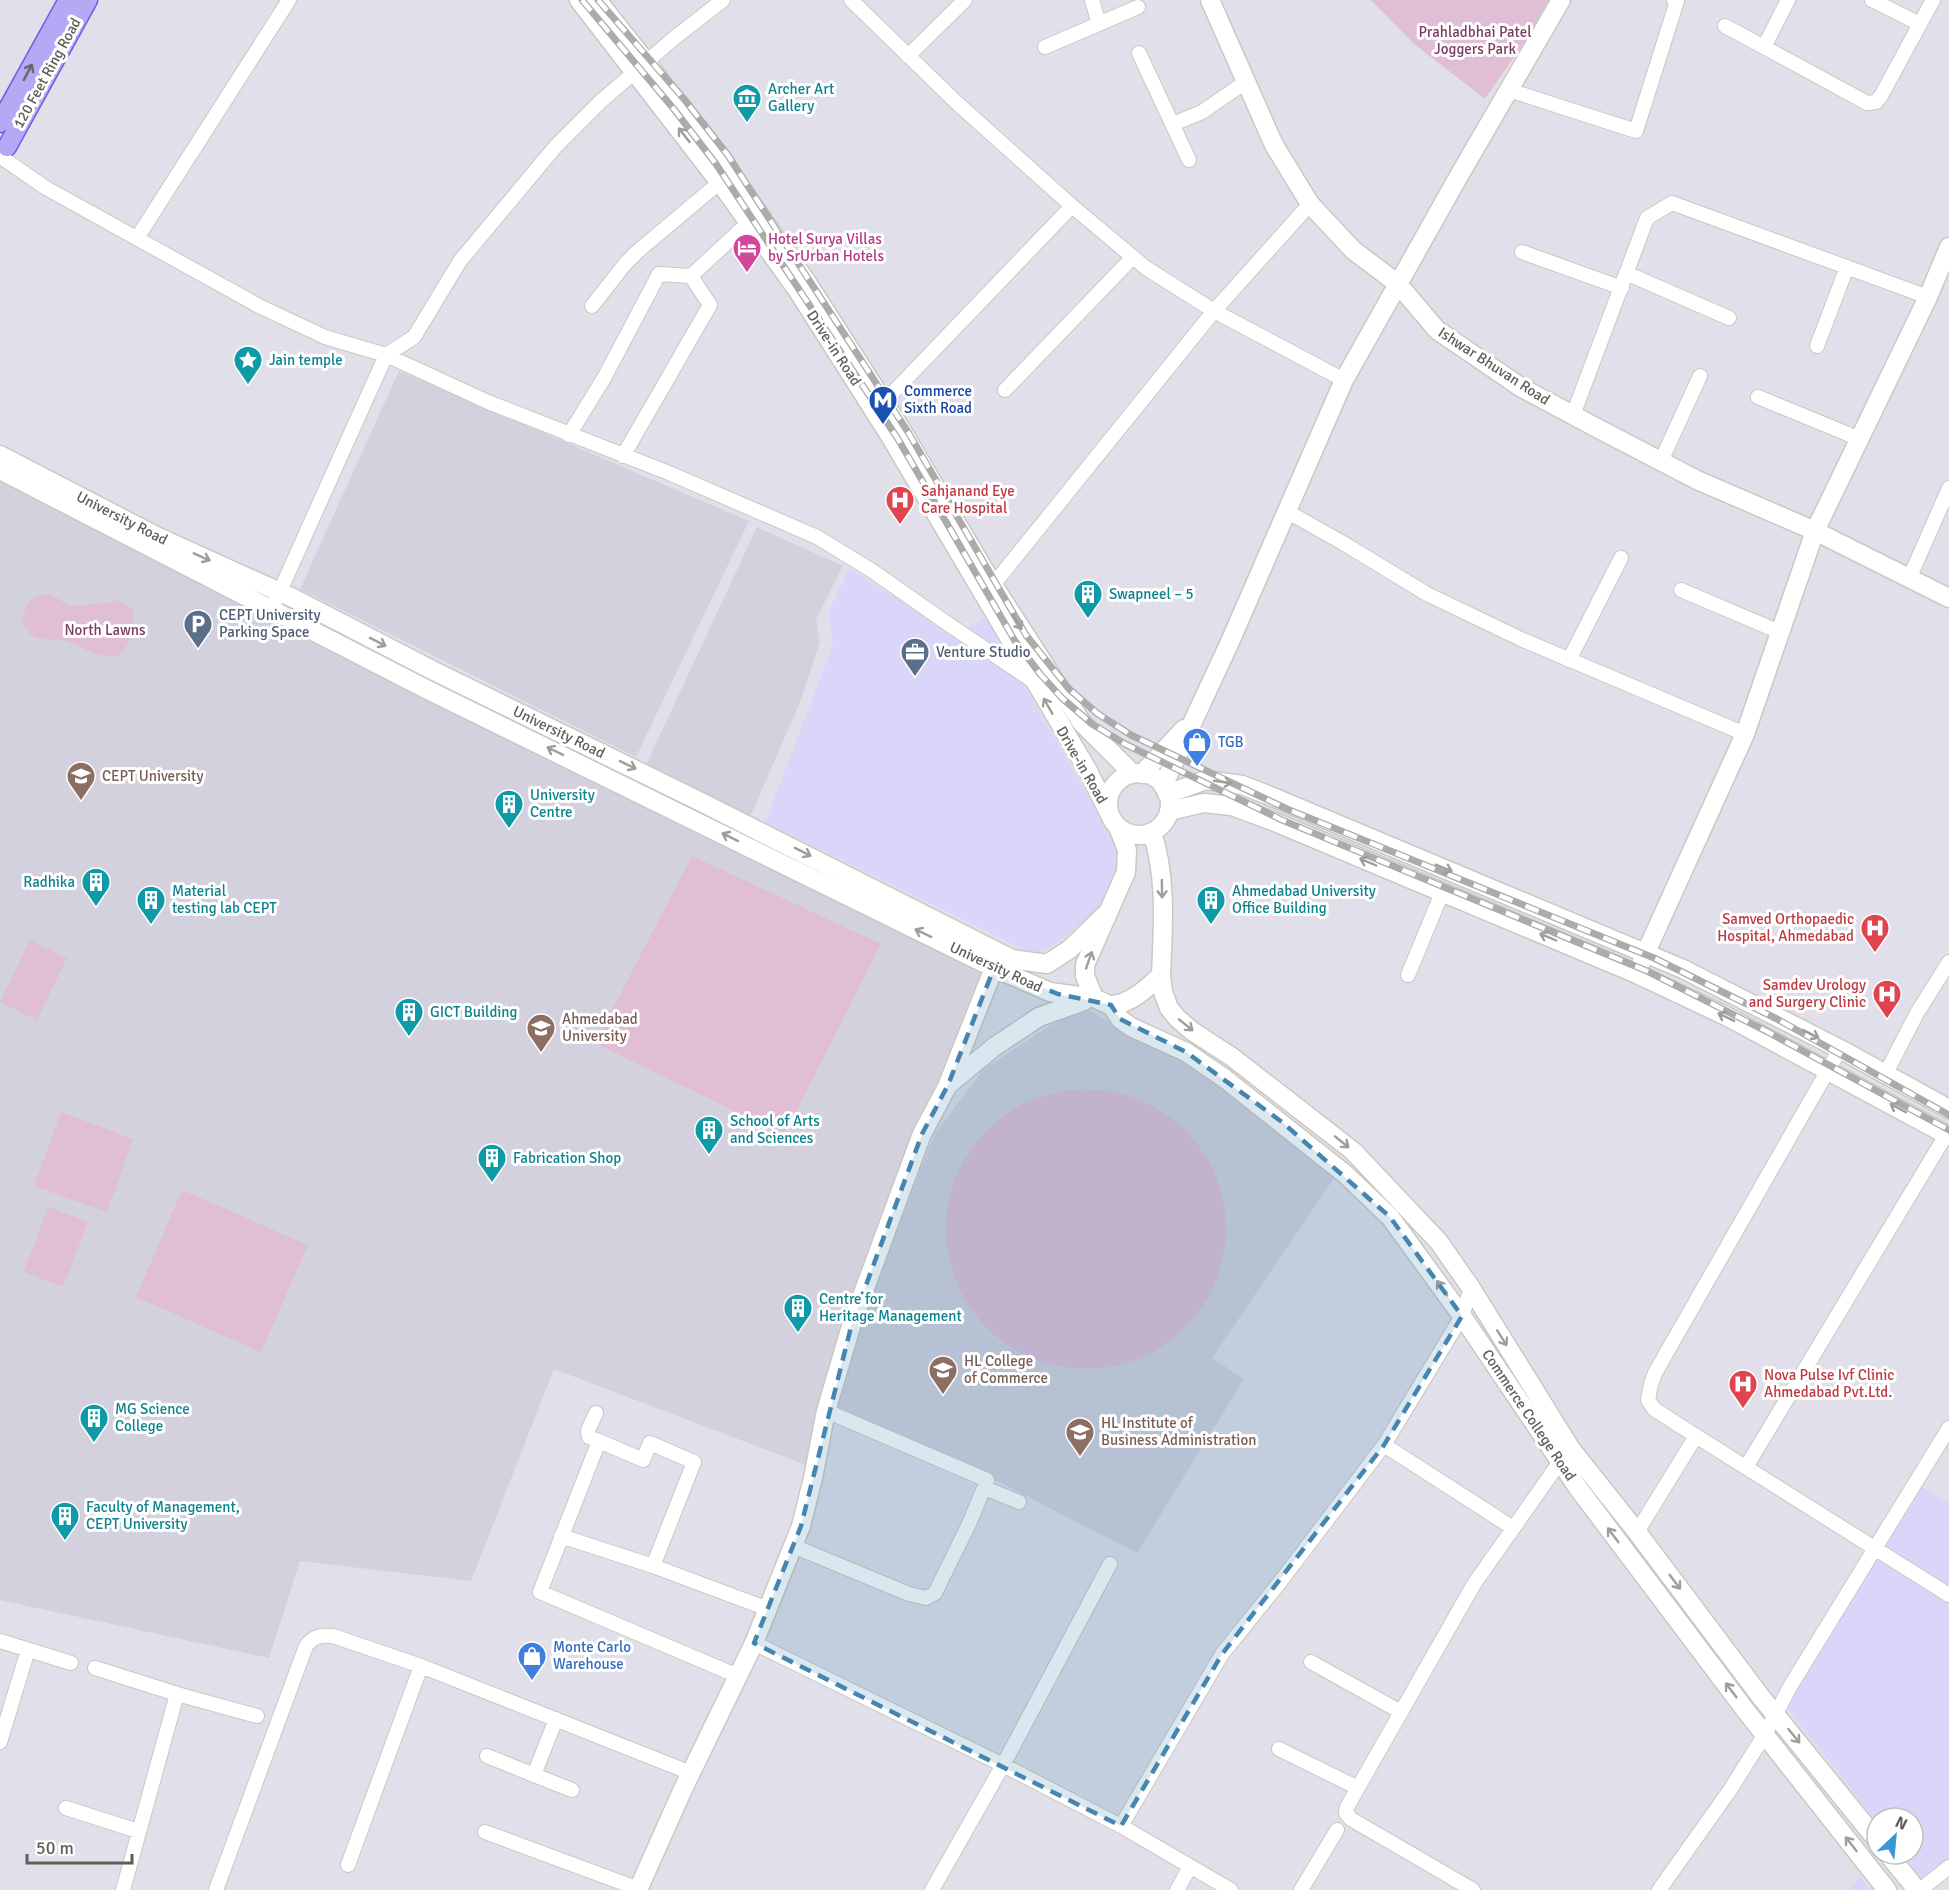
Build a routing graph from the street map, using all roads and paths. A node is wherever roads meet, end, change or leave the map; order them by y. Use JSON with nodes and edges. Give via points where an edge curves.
{"nodes":[{"id":1,"x":68,"y":0,"type":"edge"},
{"id":2,"x":87,"y":0,"type":"edge"},
{"id":3,"x":289,"y":0,"type":"edge"},
{"id":4,"x":579,"y":0,"type":"edge"},
{"id":5,"x":597,"y":0,"type":"edge"},
{"id":6,"x":851,"y":0,"type":"edge"},
{"id":7,"x":965,"y":0,"type":"edge"},
{"id":8,"x":1092,"y":0,"type":"edge"},
{"id":9,"x":1210,"y":0,"type":"edge"},
{"id":10,"x":1561,"y":0,"type":"edge"},
{"id":11,"x":1674,"y":0,"type":"edge"},
{"id":12,"x":1788,"y":0,"type":"edge"},
{"id":13,"x":1872,"y":0,"type":"edge"},
{"id":14,"x":1933,"y":0,"type":"edge"},
{"id":15,"x":720,"y":1,"type":"edge"},
{"id":16,"x":1138,"y":7,"type":"dead end"},
{"id":17,"x":1099,"y":24,"type":"junction"},
{"id":18,"x":1920,"y":24,"type":"junction"},
{"id":19,"x":1725,"y":26,"type":"dead end"},
{"id":20,"x":1045,"y":46,"type":"dead end"},
{"id":21,"x":1764,"y":47,"type":"junction"},
{"id":22,"x":1139,"y":53,"type":"dead end"},
{"id":23,"x":908,"y":56,"type":"junction"},
{"id":24,"x":641,"y":67,"type":"junction"},
{"id":25,"x":1247,"y":81,"type":"junction"},
{"id":26,"x":1509,"y":90,"type":"junction"},
{"id":27,"x":0,"y":123,"type":"edge"},
{"id":28,"x":1173,"y":124,"type":"junction"},
{"id":29,"x":2,"y":152,"type":"edge"},
{"id":30,"x":1189,"y":160,"type":"dead end"},
{"id":31,"x":720,"y":182,"type":"junction"},
{"id":32,"x":1310,"y":204,"type":"junction"},
{"id":33,"x":1072,"y":206,"type":"junction"},
{"id":34,"x":749,"y":222,"type":"junction"},
{"id":35,"x":137,"y":238,"type":"junction"},
{"id":36,"x":1949,"y":247,"type":"edge"},
{"id":37,"x":1522,"y":252,"type":"dead end"},
{"id":38,"x":1133,"y":257,"type":"junction"},
{"id":39,"x":1847,"y":267,"type":"junction"},
{"id":40,"x":1626,"y":273,"type":"junction"},
{"id":41,"x":691,"y":276,"type":"junction"},
{"id":42,"x":1398,"y":284,"type":"junction"},
{"id":43,"x":1622,"y":288,"type":"junction"},
{"id":44,"x":1928,"y":297,"type":"junction"},
{"id":45,"x":592,"y":306,"type":"dead end"},
{"id":46,"x":1214,"y":310,"type":"junction"},
{"id":47,"x":1729,"y":318,"type":"dead end"},
{"id":48,"x":1817,"y":346,"type":"dead end"},
{"id":49,"x":386,"y":355,"type":"junction"},
{"id":50,"x":1700,"y":376,"type":"dead end"},
{"id":51,"x":1344,"y":380,"type":"junction"},
{"id":52,"x":1005,"y":390,"type":"dead end"},
{"id":53,"x":1758,"y":398,"type":"dead end"},
{"id":54,"x":884,"y":402,"type":"junction"},
{"id":55,"x":1573,"y":415,"type":"junction"},
{"id":56,"x":570,"y":435,"type":"junction"},
{"id":57,"x":1860,"y":439,"type":"junction"},
{"id":58,"x":0,"y":455,"type":"edge"},
{"id":59,"x":623,"y":456,"type":"junction"},
{"id":60,"x":1661,"y":461,"type":"junction"},
{"id":61,"x":0,"y":470,"type":"edge"},
{"id":62,"x":1949,"y":488,"type":"edge"},
{"id":63,"x":1288,"y":512,"type":"junction"},
{"id":64,"x":1815,"y":531,"type":"junction"},
{"id":65,"x":1621,"y":558,"type":"dead end"},
{"id":66,"x":1909,"y":579,"type":"junction"},
{"id":67,"x":993,"y":585,"type":"junction"},
{"id":68,"x":1680,"y":590,"type":"dead end"},
{"id":69,"x":280,"y":592,"type":"junction"},
{"id":70,"x":1949,"y":598,"type":"edge"},
{"id":71,"x":272,"y":610,"type":"junction"},
{"id":72,"x":1780,"y":632,"type":"junction"},
{"id":73,"x":1569,"y":660,"type":"junction"},
{"id":74,"x":1034,"y":681,"type":"junction"},
{"id":75,"x":1195,"y":717,"type":"junction"},
{"id":76,"x":1745,"y":734,"type":"junction"},
{"id":77,"x":1137,"y":774,"type":"junction"},
{"id":78,"x":1166,"y":797,"type":"junction"},
{"id":79,"x":1113,"y":819,"type":"junction"},
{"id":80,"x":1152,"y":832,"type":"junction"},
{"id":81,"x":1443,"y":893,"type":"junction"},
{"id":82,"x":1108,"y":912,"type":"junction"},
{"id":83,"x":1646,"y":952,"type":"junction"},
{"id":84,"x":1949,"y":962,"type":"edge"},
{"id":85,"x":994,"y":968,"type":"junction"},
{"id":86,"x":1636,"y":974,"type":"junction"},
{"id":87,"x":1161,"y":975,"type":"junction"},
{"id":88,"x":1408,"y":975,"type":"dead end"},
{"id":89,"x":1103,"y":1002,"type":"junction"},
{"id":90,"x":1840,"y":1049,"type":"junction"},
{"id":91,"x":1827,"y":1071,"type":"junction"},
{"id":92,"x":1885,"y":1075,"type":"junction"},
{"id":93,"x":948,"y":1085,"type":"junction"},
{"id":94,"x":1949,"y":1110,"type":"edge"},
{"id":95,"x":1947,"y":1136,"type":"edge"},
{"id":96,"x":1471,"y":1288,"type":"junction"},
{"id":97,"x":1462,"y":1316,"type":"junction"},
{"id":98,"x":826,"y":1410,"type":"junction"},
{"id":99,"x":596,"y":1413,"type":"dead end"},
{"id":100,"x":1949,"y":1428,"type":"edge"},
{"id":101,"x":1696,"y":1437,"type":"junction"},
{"id":102,"x":599,"y":1441,"type":"junction"},
{"id":103,"x":1384,"y":1445,"type":"junction"},
{"id":104,"x":1565,"y":1454,"type":"junction"},
{"id":105,"x":1746,"y":1467,"type":"junction"},
{"id":106,"x":987,"y":1480,"type":"dead end"},
{"id":107,"x":1018,"y":1502,"type":"dead end"},
{"id":108,"x":1513,"y":1528,"type":"junction"},
{"id":109,"x":1637,"y":1532,"type":"junction"},
{"id":110,"x":561,"y":1536,"type":"junction"},
{"id":111,"x":793,"y":1546,"type":"junction"},
{"id":112,"x":1876,"y":1548,"type":"junction"},
{"id":113,"x":1110,"y":1564,"type":"dead end"},
{"id":114,"x":653,"y":1566,"type":"junction"},
{"id":115,"x":1949,"y":1595,"type":"edge"},
{"id":116,"x":768,"y":1609,"type":"junction"},
{"id":117,"x":0,"y":1641,"type":"edge"},
{"id":118,"x":754,"y":1643,"type":"junction"},
{"id":119,"x":28,"y":1650,"type":"junction"},
{"id":120,"x":1311,"y":1662,"type":"dead end"},
{"id":121,"x":71,"y":1663,"type":"dead end"},
{"id":122,"x":421,"y":1666,"type":"junction"},
{"id":123,"x":95,"y":1668,"type":"dead end"},
{"id":124,"x":738,"y":1676,"type":"junction"},
{"id":125,"x":177,"y":1694,"type":"junction"},
{"id":126,"x":1401,"y":1712,"type":"junction"},
{"id":127,"x":1776,"y":1714,"type":"junction"},
{"id":128,"x":256,"y":1716,"type":"dead end"},
{"id":129,"x":556,"y":1719,"type":"junction"},
{"id":130,"x":1765,"y":1734,"type":"junction"},
{"id":131,"x":0,"y":1742,"type":"edge"},
{"id":132,"x":1279,"y":1749,"type":"dead end"},
{"id":133,"x":488,"y":1756,"type":"dead end"},
{"id":134,"x":1003,"y":1765,"type":"junction"},
{"id":135,"x":691,"y":1773,"type":"junction"},
{"id":136,"x":534,"y":1775,"type":"junction"},
{"id":137,"x":1358,"y":1788,"type":"junction"},
{"id":138,"x":572,"y":1790,"type":"dead end"},
{"id":139,"x":66,"y":1808,"type":"dead end"},
{"id":140,"x":1865,"y":1825,"type":"edge"},
{"id":141,"x":1121,"y":1826,"type":"junction"},
{"id":142,"x":1338,"y":1830,"type":"dead end"},
{"id":143,"x":138,"y":1832,"type":"junction"},
{"id":144,"x":485,"y":1832,"type":"dead end"},
{"id":145,"x":348,"y":1865,"type":"dead end"},
{"id":146,"x":1898,"y":1866,"type":"edge"},
{"id":147,"x":1190,"y":1867,"type":"junction"},
{"id":148,"x":1949,"y":1867,"type":"edge"},
{"id":149,"x":639,"y":1889,"type":"edge"},
{"id":150,"x":123,"y":1890,"type":"edge"},
{"id":151,"x":216,"y":1890,"type":"edge"},
{"id":152,"x":932,"y":1890,"type":"edge"},
{"id":153,"x":1177,"y":1890,"type":"edge"},
{"id":154,"x":1231,"y":1890,"type":"edge"},
{"id":155,"x":1301,"y":1890,"type":"edge"},
{"id":156,"x":1473,"y":1890,"type":"edge"},
{"id":157,"x":1659,"y":1890,"type":"edge"},
{"id":158,"x":1887,"y":1890,"type":"edge"},
{"id":159,"x":1919,"y":1890,"type":"edge"}],
"edges":[{"from":27,"to":1,"type":"main road","name":"120 Feet Ring Road","one_way":true},
{"from":2,"to":29,"type":"main road","name":"120 Feet Ring Road"},
{"from":3,"to":35,"type":"street"},
{"from":4,"to":24,"type":"main road","name":"Drive-in Road"},
{"from":5,"to":24,"type":"main road","name":"Drive-in Road"},
{"from":6,"to":23,"type":"street"},
{"from":7,"to":23,"type":"street"},
{"from":8,"to":17,"type":"street"},
{"from":9,"to":25,"type":"main road","name":"Ishwar Bhuvan Road"},
{"from":10,"to":26,"type":"main road"},
{"from":11,"to":26,"type":"street","via":[[1677,1],[1636,131]]},
{"from":12,"to":21,"type":"street"},
{"from":13,"to":18,"type":"street"},
{"from":14,"to":18,"type":"street"},
{"from":15,"to":24,"type":"street"},
{"from":16,"to":17,"type":"street"},
{"from":17,"to":20,"type":"street"},
{"from":18,"to":21,"type":"street","via":[[1875,102],[1867,103]]},
{"from":19,"to":21,"type":"street"},
{"from":22,"to":28,"type":"street"},
{"from":23,"to":33,"type":"street"},
{"from":31,"to":24,"type":"main road","name":"Drive-in Road","one_way":true},
{"from":24,"to":49,"type":"street","via":[[556,146],[460,261],[414,337]]},
{"from":24,"to":54,"type":"main road","name":"Drive-in Road","via":[[735,180],[802,274]]},
{"from":25,"to":28,"type":"street","via":[[1202,112]]},
{"from":25,"to":32,"type":"main road","name":"Ishwar Bhuvan Road","via":[[1274,145]]},
{"from":26,"to":42,"type":"main road"},
{"from":28,"to":30,"type":"street"},
{"from":29,"to":35,"type":"street","via":[[46,188]]},
{"from":31,"to":34,"type":"main road","name":"Drive-in Road"},
{"from":31,"to":45,"type":"street","via":[[638,251]]},
{"from":32,"to":42,"type":"main road","name":"Ishwar Bhuvan Road","via":[[1353,250]]},
{"from":32,"to":46,"type":"street"},
{"from":33,"to":38,"type":"street"},
{"from":33,"to":54,"type":"street"},
{"from":34,"to":41,"type":"street"},
{"from":34,"to":74,"type":"main road","name":"Drive-in Road","via":[[890,435]]},
{"from":35,"to":49,"type":"street","via":[[325,337]]},
{"from":36,"to":44,"type":"main road"},
{"from":37,"to":43,"type":"street"},
{"from":38,"to":46,"type":"street"},
{"from":38,"to":52,"type":"street"},
{"from":39,"to":40,"type":"street","via":[[1672,203],[1647,218]]},
{"from":39,"to":44,"type":"street"},
{"from":39,"to":48,"type":"street"},
{"from":40,"to":43,"type":"street"},
{"from":40,"to":47,"type":"street"},
{"from":41,"to":56,"type":"street","via":[[658,274]]},
{"from":41,"to":59,"type":"street","via":[[710,305]]},
{"from":42,"to":51,"type":"main road"},
{"from":42,"to":55,"type":"main road","name":"Ishwar Bhuvan Road","via":[[1437,330],[1522,388]]},
{"from":43,"to":55,"type":"street"},
{"from":44,"to":57,"type":"main road"},
{"from":46,"to":51,"type":"street"},
{"from":46,"to":67,"type":"street"},
{"from":49,"to":56,"type":"street"},
{"from":49,"to":69,"type":"street"},
{"from":50,"to":60,"type":"street"},
{"from":51,"to":63,"type":"main road"},
{"from":53,"to":57,"type":"street"},
{"from":54,"to":67,"type":"main road","name":"Drive-in Road"},
{"from":55,"to":60,"type":"main road","name":"Ishwar Bhuvan Road"},
{"from":56,"to":59,"type":"street"},
{"from":57,"to":64,"type":"main road"},
{"from":58,"to":69,"type":"main road","name":"University Road","one_way":true,"via":[[156,536]]},
{"from":59,"to":74,"type":"street","via":[[817,537]]},
{"from":60,"to":64,"type":"main road","name":"Ishwar Bhuvan Road"},
{"from":61,"to":71,"type":"main road","name":"University Road"},
{"from":62,"to":66,"type":"street"},
{"from":63,"to":73,"type":"street","via":[[1427,594]]},
{"from":63,"to":75,"type":"main road"},
{"from":64,"to":66,"type":"main road","name":"Ishwar Bhuvan Road"},
{"from":64,"to":72,"type":"main road"},
{"from":65,"to":73,"type":"street"},
{"from":66,"to":70,"type":"main road","name":"Ishwar Bhuvan Road"},
{"from":67,"to":77,"type":"main road","name":"Drive-in Road","one_way":true,"via":[[1082,723]]},
{"from":68,"to":72,"type":"street"},
{"from":69,"to":71,"type":"street"},
{"from":69,"to":82,"type":"main road","name":"University Road","one_way":true,"via":[[1012,959],[1047,964],[1070,949]]},
{"from":85,"to":71,"type":"main road","name":"University Road","one_way":true},
{"from":72,"to":76,"type":"main road"},
{"from":73,"to":76,"type":"street"},
{"from":79,"to":74,"type":"main road","name":"Drive-in Road","one_way":true},
{"from":75,"to":77,"type":"main road"},
{"from":75,"to":78,"type":"main road"},
{"from":76,"to":83,"type":"main road"},
{"from":77,"to":78,"type":"main road","via":[[1157,780]]},
{"from":77,"to":79,"type":"main road","via":[[1116,784],[1110,792]]},
{"from":78,"to":80,"type":"main road","via":[[1163,823]]},
{"from":81,"to":78,"type":"main road","one_way":true,"via":[[1232,806]]},
{"from":78,"to":83,"type":"main road","one_way":true,"via":[[1206,780],[1242,785]]},
{"from":79,"to":80,"type":"main road","via":[[1134,835]]},
{"from":79,"to":82,"type":"main road","name":"Drive-in Road","via":[[1128,850],[1128,860]]},
{"from":80,"to":87,"type":"main road","name":"Commerce College Road","one_way":true,"via":[[1162,875]]},
{"from":86,"to":81,"type":"main road","one_way":true},
{"from":81,"to":88,"type":"street"},
{"from":89,"to":82,"type":"main road","name":"Drive-in Road","one_way":true,"via":[[1085,976],[1085,965]]},
{"from":83,"to":86,"type":"main road"},
{"from":83,"to":90,"type":"main road","one_way":true},
{"from":84,"to":92,"type":"street"},
{"from":85,"to":89,"type":"main road","name":"University Road","via":[[1050,992]]},
{"from":85,"to":93,"type":"main road"},
{"from":91,"to":86,"type":"main road","one_way":true,"via":[[1728,1017]]},
{"from":87,"to":89,"type":"main road","via":[[1143,992],[1124,1001]]},
{"from":87,"to":96,"type":"main road","name":"Commerce College Road","one_way":true,"via":[[1168,1008],[1177,1018],[1353,1151],[1439,1242]]},
{"from":89,"to":93,"type":"main road","via":[[1056,1009],[1017,1029]]},
{"from":97,"to":89,"type":"main road","name":"Commerce College Road","one_way":true,"via":[[1390,1217],[1345,1174],[1224,1078],[1186,1052],[1131,1027]]},
{"from":90,"to":91,"type":"street"},
{"from":90,"to":92,"type":"main road"},
{"from":95,"to":91,"type":"main road","one_way":true},
{"from":91,"to":101,"type":"street","via":[[1651,1384],[1648,1400],[1654,1409]]},
{"from":92,"to":94,"type":"main road"},
{"from":93,"to":98,"type":"main road","via":[[922,1134],[893,1208]]},
{"from":95,"to":105,"type":"street"},
{"from":96,"to":97,"type":"street"},
{"from":96,"to":104,"type":"main road","name":"Commerce College Road","one_way":true},
{"from":97,"to":103,"type":"street"},
{"from":97,"to":104,"type":"main road","name":"Commerce College Road"},
{"from":98,"to":106,"type":"street"},
{"from":98,"to":111,"type":"main road","via":[[813,1478]]},
{"from":99,"to":102,"type":"street","via":[[588,1430],[589,1437]]},
{"from":100,"to":112,"type":"street"},
{"from":101,"to":105,"type":"street"},
{"from":101,"to":109,"type":"street"},
{"from":102,"to":110,"type":"street"},
{"from":102,"to":114,"type":"street","via":[[643,1460],[653,1438],[694,1462]]},
{"from":103,"to":108,"type":"street"},
{"from":103,"to":141,"type":"street","via":[[1222,1654]]},
{"from":104,"to":108,"type":"street"},
{"from":104,"to":109,"type":"main road","name":"Commerce College Road"},
{"from":130,"to":104,"type":"main road","name":"Commerce College Road","one_way":true,"via":[[1585,1497]]},
{"from":105,"to":112,"type":"street"},
{"from":107,"to":111,"type":"street","via":[[983,1490],[935,1593],[926,1598]]},
{"from":108,"to":126,"type":"street","via":[[1474,1584]]},
{"from":109,"to":127,"type":"main road","name":"Commerce College Road","one_way":true},
{"from":110,"to":114,"type":"street"},
{"from":110,"to":124,"type":"street","via":[[540,1592]]},
{"from":111,"to":116,"type":"main road"},
{"from":112,"to":115,"type":"street"},
{"from":112,"to":127,"type":"street"},
{"from":113,"to":134,"type":"street"},
{"from":114,"to":116,"type":"street"},
{"from":116,"to":118,"type":"main road"},
{"from":117,"to":119,"type":"street"},
{"from":118,"to":124,"type":"main road"},
{"from":118,"to":134,"type":"street"},
{"from":119,"to":121,"type":"street"},
{"from":119,"to":131,"type":"street"},
{"from":120,"to":126,"type":"street"},
{"from":122,"to":129,"type":"street"},
{"from":122,"to":145,"type":"street"},
{"from":122,"to":151,"type":"street","via":[[333,1636],[311,1638]]},
{"from":123,"to":125,"type":"street"},
{"from":124,"to":135,"type":"main road"},
{"from":125,"to":128,"type":"street"},
{"from":125,"to":143,"type":"street"},
{"from":126,"to":137,"type":"street"},
{"from":127,"to":130,"type":"street"},
{"from":127,"to":140,"type":"main road","name":"Commerce College Road","one_way":true},
{"from":129,"to":135,"type":"street"},
{"from":129,"to":136,"type":"street"},
{"from":130,"to":157,"type":"street"},
{"from":158,"to":130,"type":"main road","name":"Commerce College Road","one_way":true},
{"from":132,"to":137,"type":"street"},
{"from":133,"to":136,"type":"street"},
{"from":134,"to":141,"type":"street"},
{"from":134,"to":152,"type":"street"},
{"from":135,"to":149,"type":"main road"},
{"from":136,"to":138,"type":"street"},
{"from":137,"to":156,"type":"street","via":[[1347,1807],[1351,1819]]},
{"from":139,"to":143,"type":"street"},
{"from":141,"to":147,"type":"street"},
{"from":142,"to":155,"type":"street"},
{"from":143,"to":150,"type":"street"},
{"from":144,"to":149,"type":"street"},
{"from":146,"to":159,"type":"main road"},
{"from":147,"to":153,"type":"street"},
{"from":147,"to":154,"type":"street"},
{"from":148,"to":159,"type":"street"}]}
